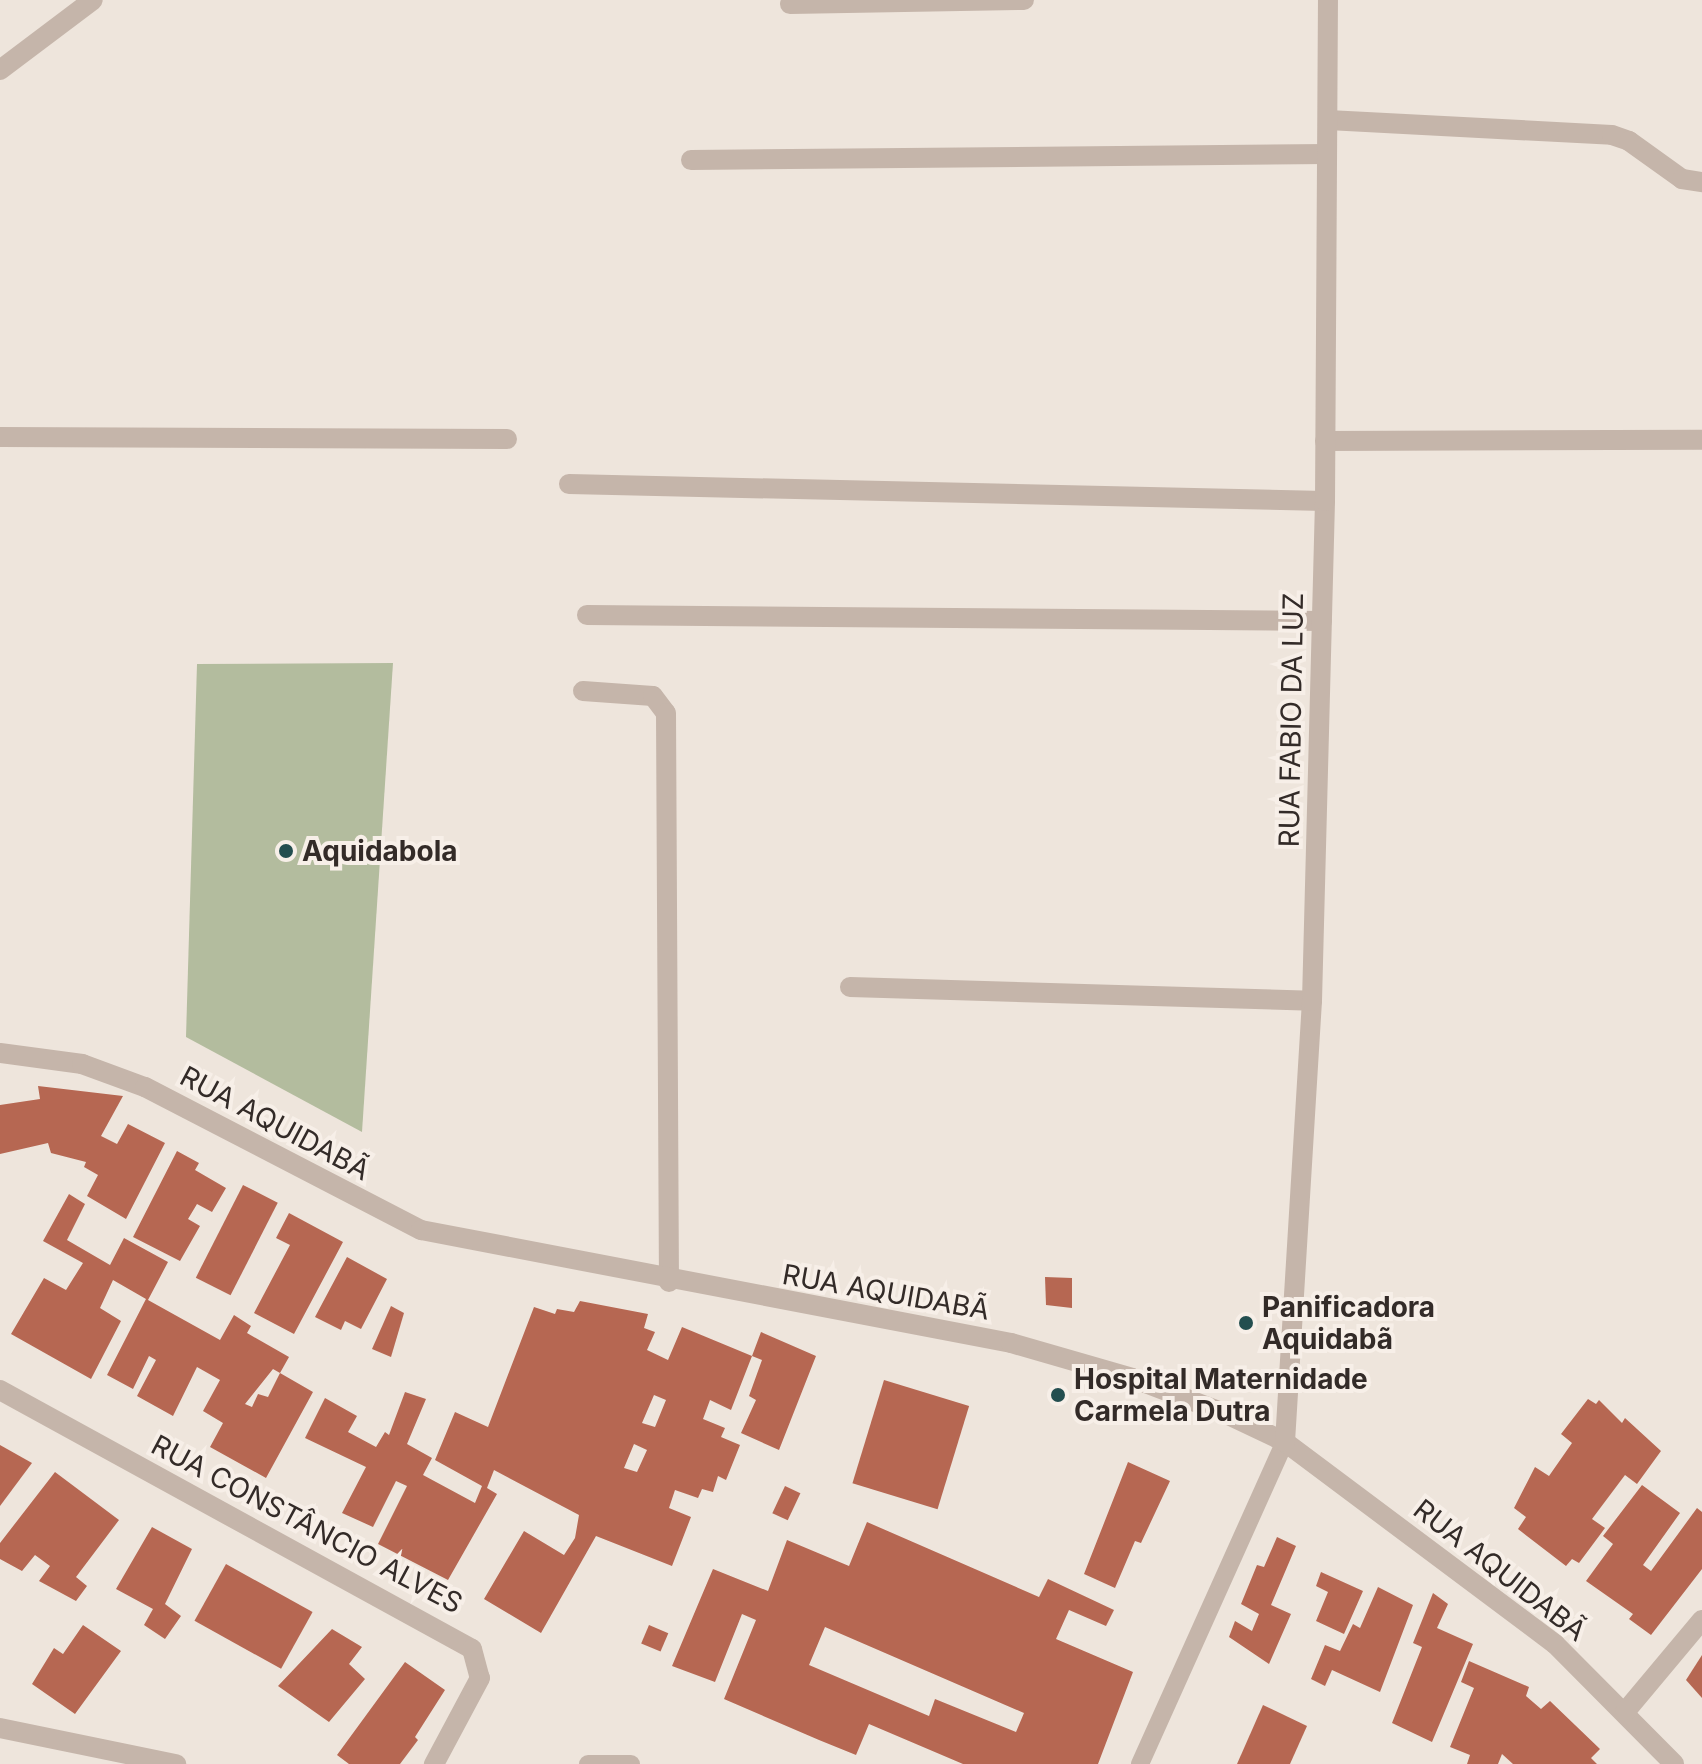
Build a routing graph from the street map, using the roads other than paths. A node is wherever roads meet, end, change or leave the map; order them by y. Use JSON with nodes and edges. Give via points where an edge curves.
{"nodes":[{"id":1,"x":93,"y":0,"type":"edge"},
{"id":2,"x":1024,"y":0,"type":"edge"},
{"id":3,"x":1328,"y":0,"type":"edge"},
{"id":4,"x":790,"y":4,"type":"dead end"},
{"id":5,"x":0,"y":70,"type":"edge"},
{"id":6,"x":1328,"y":120,"type":"junction"},
{"id":7,"x":1327,"y":154,"type":"junction"},
{"id":8,"x":691,"y":160,"type":"dead end"},
{"id":9,"x":1702,"y":182,"type":"edge"},
{"id":10,"x":0,"y":437,"type":"edge"},
{"id":11,"x":507,"y":439,"type":"dead end"},
{"id":12,"x":1702,"y":440,"type":"edge"},
{"id":13,"x":1325,"y":441,"type":"junction"},
{"id":14,"x":569,"y":484,"type":"dead end"},
{"id":15,"x":1325,"y":501,"type":"junction"},
{"id":16,"x":587,"y":615,"type":"dead end"},
{"id":17,"x":1322,"y":621,"type":"junction"},
{"id":18,"x":583,"y":691,"type":"dead end"},
{"id":19,"x":850,"y":987,"type":"dead end"},
{"id":20,"x":1312,"y":1001,"type":"junction"},
{"id":21,"x":0,"y":1053,"type":"edge"},
{"id":22,"x":669,"y":1282,"type":"junction"},
{"id":23,"x":0,"y":1390,"type":"edge"},
{"id":24,"x":1285,"y":1442,"type":"junction"},
{"id":25,"x":1702,"y":1620,"type":"edge"},
{"id":26,"x":1625,"y":1712,"type":"junction"},
{"id":27,"x":0,"y":1728,"type":"edge"},
{"id":28,"x":176,"y":1764,"type":"edge"},
{"id":29,"x":434,"y":1764,"type":"edge"},
{"id":30,"x":588,"y":1764,"type":"edge"},
{"id":31,"x":631,"y":1764,"type":"edge"},
{"id":32,"x":1140,"y":1764,"type":"edge"},
{"id":33,"x":1674,"y":1764,"type":"edge"}],
"edges":[{"from":1,"to":5,"type":"street"},
{"from":2,"to":4,"type":"street"},
{"from":3,"to":6,"type":"street","name":"RUA FABIO DA LUZ"},
{"from":6,"to":7,"type":"street","name":"RUA FABIO DA LUZ"},
{"from":6,"to":9,"type":"street","via":[[1612,135],[1682,179]]},
{"from":7,"to":8,"type":"street"},
{"from":7,"to":13,"type":"street","name":"RUA FABIO DA LUZ"},
{"from":10,"to":11,"type":"street"},
{"from":12,"to":13,"type":"street"},
{"from":13,"to":15,"type":"street","name":"RUA FABIO DA LUZ"},
{"from":14,"to":15,"type":"street"},
{"from":15,"to":17,"type":"street","name":"RUA FABIO DA LUZ"},
{"from":16,"to":17,"type":"street"},
{"from":17,"to":20,"type":"street","name":"RUA FABIO DA LUZ"},
{"from":18,"to":22,"type":"street","via":[[653,696],[666,713]]},
{"from":19,"to":20,"type":"street"},
{"from":20,"to":24,"type":"street","name":"RUA FABIO DA LUZ"},
{"from":21,"to":22,"type":"street","name":"RUA AQUIDABÃ","via":[[82,1064],[145,1087],[421,1230]]},
{"from":22,"to":24,"type":"street","name":"RUA AQUIDABÃ","via":[[1011,1343],[1132,1378]]},
{"from":23,"to":29,"type":"street","name":"RUA CONSTÂNCIO ALVES","via":[[466,1643],[480,1663],[480,1678]]},
{"from":24,"to":26,"type":"street","name":"RUA AQUIDABÃ","via":[[1555,1644]]},
{"from":24,"to":32,"type":"lane"},
{"from":25,"to":26,"type":"street"},
{"from":26,"to":33,"type":"street","name":"RUA AQUIDABÃ"},
{"from":27,"to":28,"type":"street"},
{"from":30,"to":31,"type":"lane"}]}
